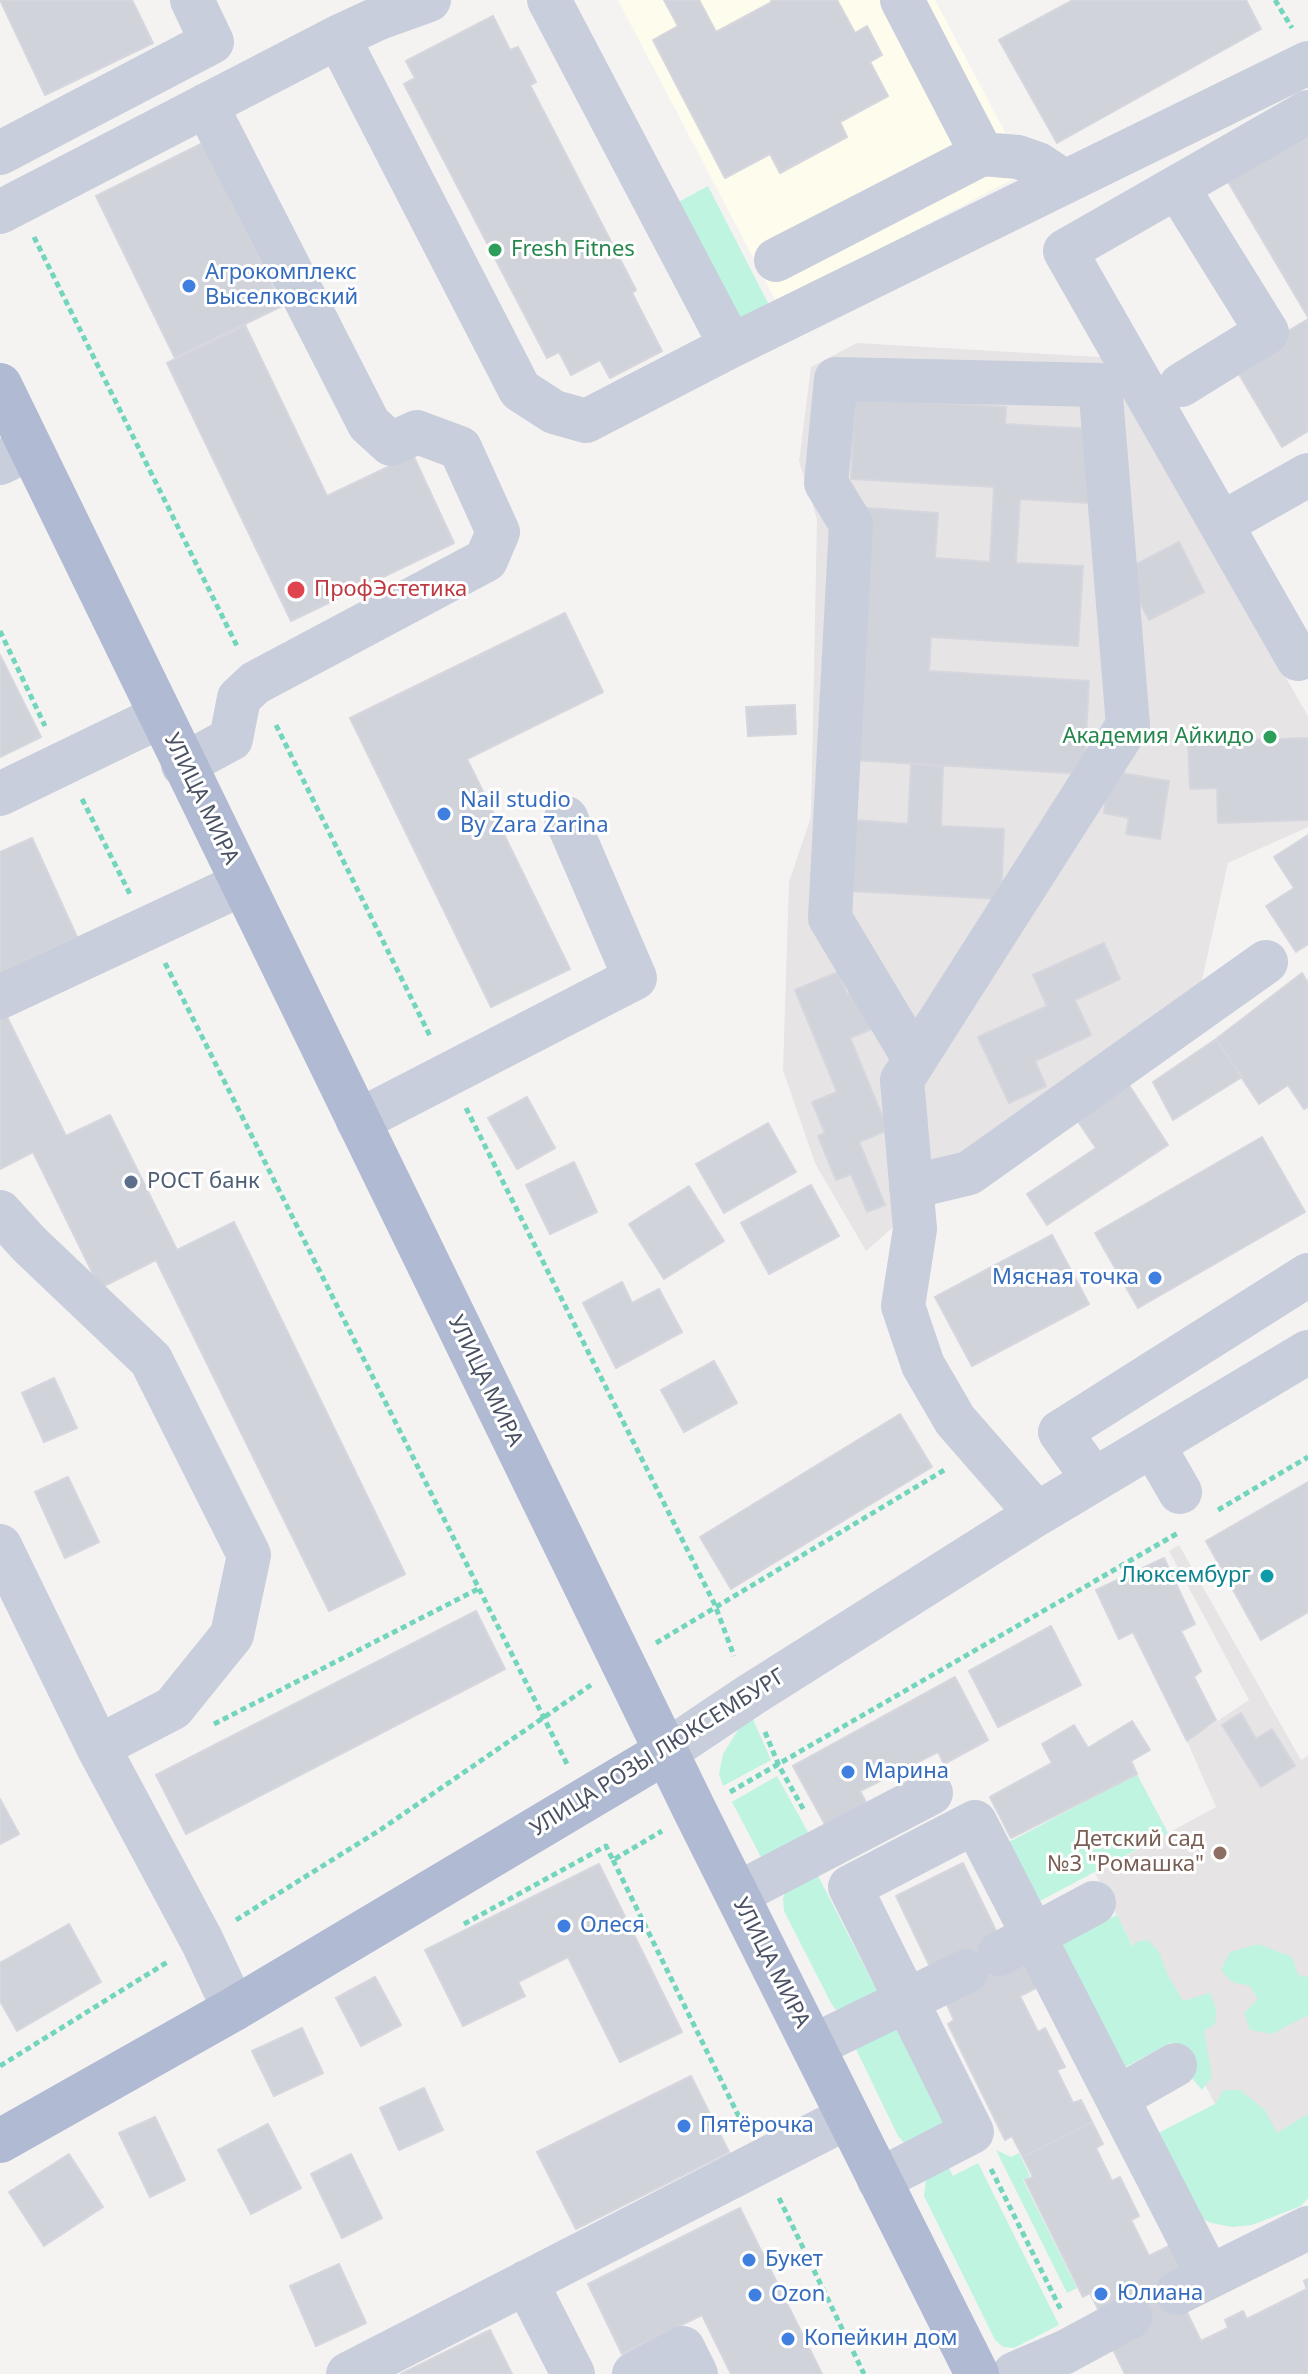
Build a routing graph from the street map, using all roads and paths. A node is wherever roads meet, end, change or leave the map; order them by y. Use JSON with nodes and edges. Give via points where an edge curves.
{"nodes":[{"id":1,"x":192,"y":0,"type":"edge"},
{"id":2,"x":429,"y":0,"type":"edge"},
{"id":3,"x":549,"y":0,"type":"edge"},
{"id":4,"x":902,"y":0,"type":"edge"},
{"id":5,"x":338,"y":37,"type":"junction"},
{"id":6,"x":1308,"y":63,"type":"edge"},
{"id":7,"x":206,"y":105,"type":"junction"},
{"id":8,"x":1308,"y":112,"type":"edge"},
{"id":9,"x":0,"y":153,"type":"edge"},
{"id":10,"x":982,"y":154,"type":"junction"},
{"id":11,"x":1065,"y":182,"type":"junction"},
{"id":12,"x":1177,"y":187,"type":"junction"},
{"id":13,"x":8,"y":207,"type":"edge"},
{"id":14,"x":776,"y":260,"type":"dead end"},
{"id":15,"x":731,"y":346,"type":"junction"},
{"id":16,"x":0,"y":385,"type":"edge"},
{"id":17,"x":1181,"y":385,"type":"dead end"},
{"id":18,"x":15,"y":455,"type":"edge"},
{"id":19,"x":1308,"y":475,"type":"edge"},
{"id":20,"x":1221,"y":524,"type":"junction"},
{"id":21,"x":0,"y":631,"type":"edge"},
{"id":22,"x":1308,"y":654,"type":"edge"},
{"id":23,"x":255,"y":683,"type":"junction"},
{"id":24,"x":161,"y":716,"type":"junction"},
{"id":25,"x":64,"y":765,"type":"junction"},
{"id":26,"x":183,"y":765,"type":"junction"},
{"id":27,"x":0,"y":794,"type":"edge"},
{"id":28,"x":566,"y":818,"type":"dead end"},
{"id":29,"x":242,"y":884,"type":"junction"},
{"id":30,"x":147,"y":927,"type":"junction"},
{"id":31,"x":1266,"y":962,"type":"dead end"},
{"id":32,"x":0,"y":997,"type":"edge"},
{"id":33,"x":915,"y":1060,"type":"junction"},
{"id":34,"x":449,"y":1074,"type":"junction"},
{"id":35,"x":358,"y":1121,"type":"junction"},
{"id":36,"x":911,"y":1187,"type":"junction"},
{"id":37,"x":0,"y":1212,"type":"edge"},
{"id":38,"x":1308,"y":1275,"type":"edge"},
{"id":39,"x":1308,"y":1352,"type":"edge"},
{"id":40,"x":1153,"y":1445,"type":"junction"},
{"id":41,"x":1094,"y":1480,"type":"junction"},
{"id":42,"x":1180,"y":1492,"type":"dead end"},
{"id":43,"x":1037,"y":1514,"type":"junction"},
{"id":44,"x":0,"y":1546,"type":"edge"},
{"id":45,"x":480,"y":1588,"type":"junction"},
{"id":46,"x":715,"y":1605,"type":"junction"},
{"id":47,"x":624,"y":1663,"type":"junction"},
{"id":48,"x":749,"y":1696,"type":"junction"},
{"id":49,"x":545,"y":1716,"type":"junction"},
{"id":50,"x":210,"y":1726,"type":"dead end"},
{"id":51,"x":98,"y":1747,"type":"junction"},
{"id":52,"x":667,"y":1751,"type":"junction"},
{"id":53,"x":931,"y":1793,"type":"dead end"},
{"id":54,"x":585,"y":1800,"type":"junction"},
{"id":55,"x":606,"y":1846,"type":"dead end"},
{"id":56,"x":825,"y":1848,"type":"junction"},
{"id":57,"x":613,"y":1860,"type":"dead end"},
{"id":58,"x":737,"y":1894,"type":"junction"},
{"id":59,"x":1094,"y":1903,"type":"dead end"},
{"id":60,"x":202,"y":1941,"type":"junction"},
{"id":61,"x":1000,"y":1954,"type":"junction"},
{"id":62,"x":907,"y":2001,"type":"junction"},
{"id":63,"x":234,"y":2009,"type":"junction"},
{"id":64,"x":813,"y":2046,"type":"junction"},
{"id":65,"x":1175,"y":2065,"type":"dead end"},
{"id":66,"x":0,"y":2066,"type":"edge"},
{"id":67,"x":1117,"y":2098,"type":"junction"},
{"id":68,"x":848,"y":2117,"type":"junction"},
{"id":69,"x":972,"y":2132,"type":"junction"},
{"id":70,"x":0,"y":2141,"type":"edge"},
{"id":71,"x":761,"y":2162,"type":"junction"},
{"id":72,"x":879,"y":2180,"type":"junction"},
{"id":73,"x":1308,"y":2228,"type":"edge"},
{"id":74,"x":526,"y":2282,"type":"junction"},
{"id":75,"x":1130,"y":2317,"type":"dead end"},
{"id":76,"x":1073,"y":2356,"type":"edge"},
{"id":77,"x":348,"y":2374,"type":"edge"},
{"id":78,"x":573,"y":2374,"type":"edge"},
{"id":79,"x":634,"y":2374,"type":"edge"},
{"id":80,"x":696,"y":2374,"type":"edge"},
{"id":81,"x":864,"y":2374,"type":"edge"},
{"id":82,"x":977,"y":2374,"type":"edge"},
{"id":83,"x":1014,"y":2374,"type":"edge"}],
"edges":[{"from":1,"to":9,"type":"street","via":[[212,42]]},
{"from":2,"to":5,"type":"street"},
{"from":3,"to":15,"type":"street"},
{"from":4,"to":10,"type":"street"},
{"from":5,"to":7,"type":"street"},
{"from":5,"to":15,"type":"street","via":[[520,390],[554,412],[586,421]]},
{"from":6,"to":11,"type":"street"},
{"from":7,"to":13,"type":"street"},
{"from":7,"to":23,"type":"street","via":[[369,424],[391,444],[417,432],[460,448],[498,532],[486,560]]},
{"from":8,"to":12,"type":"street"},
{"from":10,"to":11,"type":"street","via":[[1018,157]]},
{"from":10,"to":14,"type":"street"},
{"from":11,"to":15,"type":"street"},
{"from":12,"to":17,"type":"street","via":[[1267,332]]},
{"from":12,"to":20,"type":"street","via":[[1065,251]]},
{"from":13,"to":23,"type":"path"},
{"from":16,"to":18,"type":"main road","name":"УЛИЦА МИРА"},
{"from":18,"to":24,"type":"main road","name":"УЛИЦА МИРА"},
{"from":19,"to":20,"type":"street"},
{"from":20,"to":22,"type":"street","via":[[1298,659]]},
{"from":21,"to":25,"type":"path"},
{"from":23,"to":26,"type":"street","via":[[239,698],[231,739]]},
{"from":23,"to":34,"type":"path"},
{"from":24,"to":25,"type":"street"},
{"from":24,"to":26,"type":"main road","name":"УЛИЦА МИРА"},
{"from":25,"to":27,"type":"street"},
{"from":25,"to":30,"type":"path"},
{"from":26,"to":29,"type":"main road","name":"УЛИЦА МИРА"},
{"from":28,"to":34,"type":"street","via":[[635,978]]},
{"from":29,"to":30,"type":"street"},
{"from":29,"to":35,"type":"main road","name":"УЛИЦА МИРА"},
{"from":30,"to":32,"type":"street"},
{"from":30,"to":45,"type":"path"},
{"from":31,"to":36,"type":"street","via":[[969,1173]]},
{"from":33,"to":33,"type":"street","via":[[1128,725],[1100,385],[836,379],[826,483],[851,524],[830,918]]},
{"from":33,"to":36,"type":"street","via":[[902,1080]]},
{"from":34,"to":35,"type":"street"},
{"from":34,"to":46,"type":"path"},
{"from":35,"to":47,"type":"main road","name":"УЛИЦА МИРА"},
{"from":36,"to":43,"type":"street","via":[[915,1229],[903,1306],[923,1365],[955,1420]]},
{"from":37,"to":51,"type":"street","via":[[151,1360],[249,1555],[232,1635],[173,1708]]},
{"from":38,"to":41,"type":"street","via":[[1060,1432]]},
{"from":39,"to":40,"type":"street","name":"УЛИЦА РОЗЫ ЛЮКСЕМБУРГ"},
{"from":40,"to":41,"type":"street","name":"УЛИЦА РОЗЫ ЛЮКСЕМБУРГ"},
{"from":40,"to":42,"type":"street"},
{"from":41,"to":43,"type":"street","name":"УЛИЦА РОЗЫ ЛЮКСЕМБУРГ"},
{"from":43,"to":48,"type":"street","name":"УЛИЦА РОЗЫ ЛЮКСЕМБУРГ"},
{"from":44,"to":51,"type":"street"},
{"from":45,"to":49,"type":"path"},
{"from":45,"to":50,"type":"path"},
{"from":46,"to":47,"type":"path"},
{"from":46,"to":48,"type":"path"},
{"from":47,"to":49,"type":"path"},
{"from":47,"to":52,"type":"main road","name":"УЛИЦА МИРА"},
{"from":48,"to":52,"type":"street","name":"УЛИЦА РОЗЫ ЛЮКСЕМБУРГ"},
{"from":48,"to":56,"type":"path","via":[[779,1766]]},
{"from":49,"to":54,"type":"path"},
{"from":49,"to":60,"type":"path","via":[[380,1830]]},
{"from":51,"to":60,"type":"street"},
{"from":52,"to":54,"type":"main road","name":"УЛИЦА РОЗЫ ЛЮКСЕМБУРГ"},
{"from":52,"to":58,"type":"main road","name":"УЛИЦА МИРА"},
{"from":53,"to":56,"type":"street"},
{"from":54,"to":55,"type":"path"},
{"from":54,"to":63,"type":"main road","name":"УЛИЦА РОЗЫ ЛЮКСЕМБУРГ"},
{"from":56,"to":58,"type":"street"},
{"from":57,"to":71,"type":"path"},
{"from":58,"to":64,"type":"main road","name":"УЛИЦА МИРА"},
{"from":59,"to":61,"type":"street"},
{"from":60,"to":63,"type":"street"},
{"from":60,"to":66,"type":"path"},
{"from":61,"to":62,"type":"street"},
{"from":61,"to":62,"type":"street","via":[[975,1822],[850,1887]]},
{"from":61,"to":67,"type":"street"},
{"from":62,"to":64,"type":"street"},
{"from":62,"to":69,"type":"street"},
{"from":63,"to":70,"type":"main road","name":"УЛИЦА РОЗЫ ЛЮКСЕМБУРГ"},
{"from":64,"to":68,"type":"main road","name":"УЛИЦА МИРА"},
{"from":65,"to":67,"type":"street"},
{"from":67,"to":73,"type":"street","via":[[1193,2285]]},
{"from":68,"to":71,"type":"street"},
{"from":68,"to":72,"type":"main road","name":"УЛИЦА МИРА"},
{"from":69,"to":72,"type":"street"},
{"from":69,"to":76,"type":"path"},
{"from":71,"to":74,"type":"street"},
{"from":71,"to":81,"type":"path"},
{"from":72,"to":82,"type":"main road","name":"УЛИЦА МИРА"},
{"from":74,"to":77,"type":"street"},
{"from":74,"to":78,"type":"street"},
{"from":75,"to":76,"type":"street"},
{"from":76,"to":83,"type":"street"},
{"from":79,"to":80,"type":"street","via":[[683,2348]]}]}
